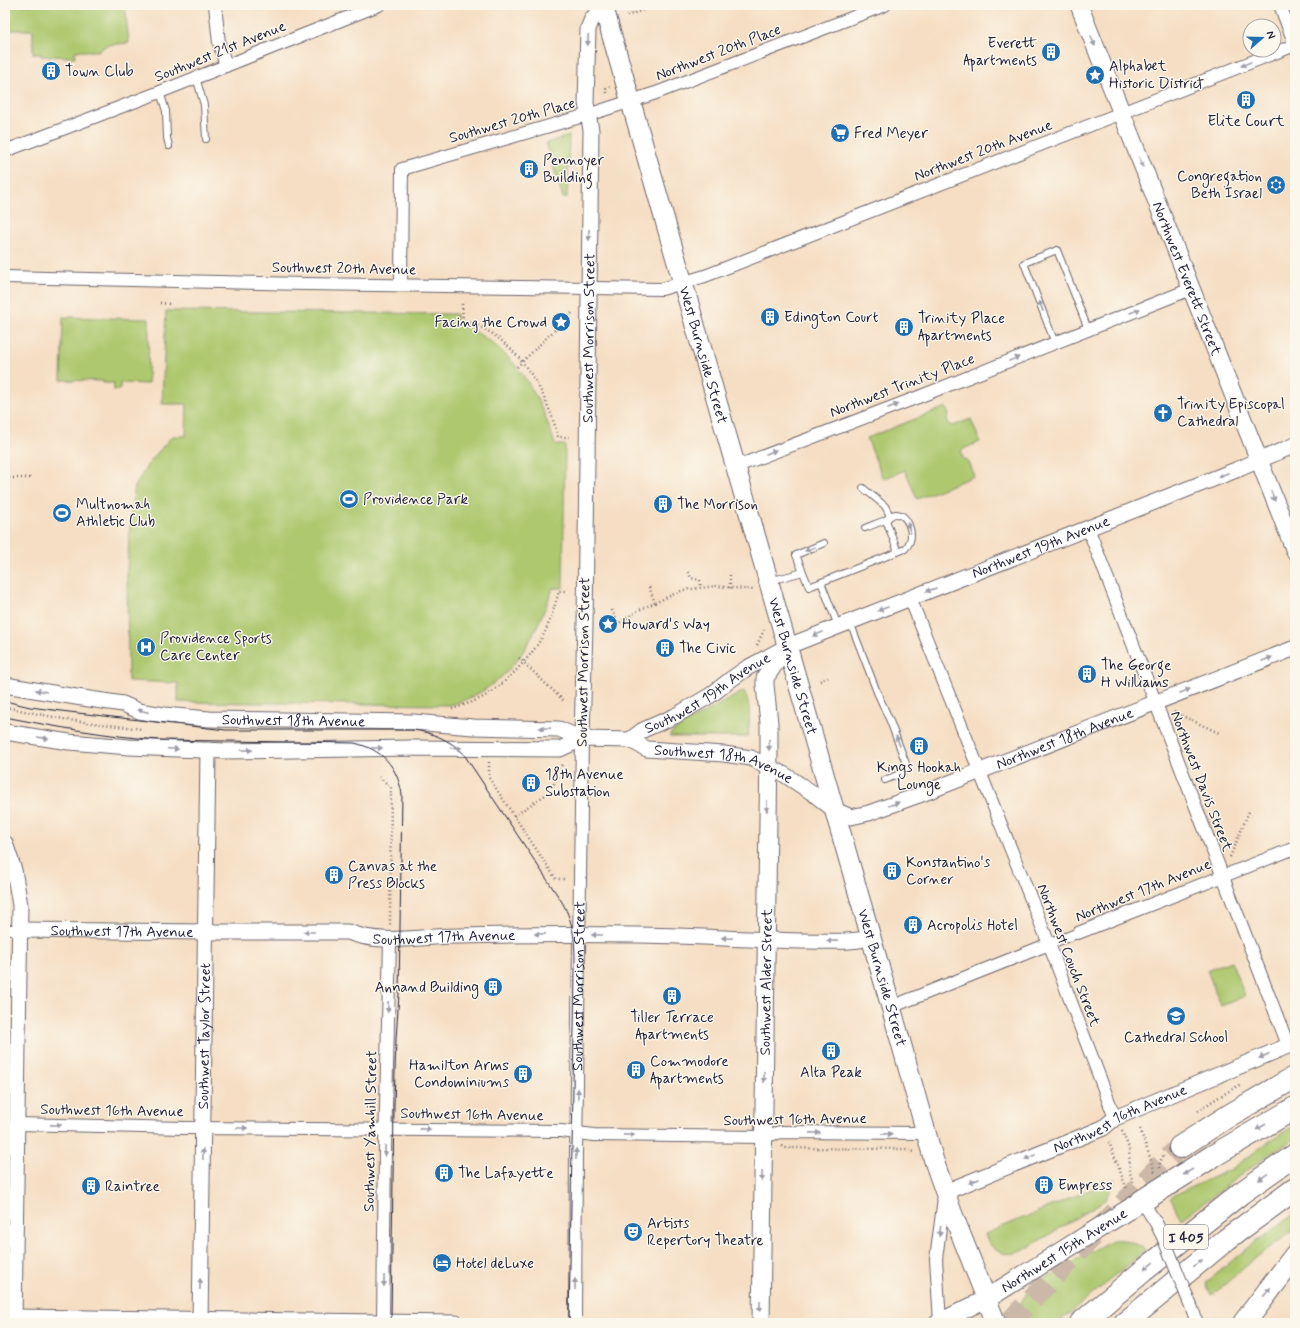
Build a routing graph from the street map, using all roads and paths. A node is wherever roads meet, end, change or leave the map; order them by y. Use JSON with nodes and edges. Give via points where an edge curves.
{"nodes":[{"id":1,"x":215,"y":5,"type":"edge"},
{"id":2,"x":379,"y":5,"type":"edge"},
{"id":3,"x":603,"y":5,"type":"edge"},
{"id":4,"x":656,"y":5,"type":"edge"},
{"id":5,"x":885,"y":5,"type":"edge"},
{"id":6,"x":1079,"y":5,"type":"edge"},
{"id":7,"x":1280,"y":5,"type":"edge"},
{"id":8,"x":628,"y":16,"type":"dead end"},
{"id":9,"x":1295,"y":45,"type":"edge"},
{"id":10,"x":226,"y":66,"type":"junction"},
{"id":11,"x":196,"y":77,"type":"junction"},
{"id":12,"x":610,"y":87,"type":"dead end"},
{"id":13,"x":601,"y":89,"type":"dead end"},
{"id":14,"x":606,"y":89,"type":"junction"},
{"id":15,"x":160,"y":92,"type":"junction"},
{"id":16,"x":607,"y":93,"type":"dead end"},
{"id":17,"x":630,"y":101,"type":"junction"},
{"id":18,"x":1122,"y":113,"type":"junction"},
{"id":19,"x":588,"y":115,"type":"junction"},
{"id":20,"x":206,"y":139,"type":"dead end"},
{"id":21,"x":169,"y":146,"type":"dead end"},
{"id":22,"x":5,"y":151,"type":"edge"},
{"id":23,"x":5,"y":277,"type":"edge"},
{"id":24,"x":683,"y":283,"type":"junction"},
{"id":25,"x":401,"y":285,"type":"junction"},
{"id":26,"x":588,"y":288,"type":"junction"},
{"id":27,"x":1191,"y":289,"type":"junction"},
{"id":28,"x":160,"y":303,"type":"dead end"},
{"id":29,"x":172,"y":304,"type":"dead end"},
{"id":30,"x":462,"y":304,"type":"dead end"},
{"id":31,"x":575,"y":309,"type":"dead end"},
{"id":32,"x":1088,"y":330,"type":"junction"},
{"id":33,"x":1055,"y":343,"type":"junction"},
{"id":34,"x":522,"y":362,"type":"junction"},
{"id":35,"x":517,"y":367,"type":"dead end"},
{"id":36,"x":569,"y":437,"type":"dead end"},
{"id":37,"x":1295,"y":445,"type":"edge"},
{"id":38,"x":1259,"y":460,"type":"junction"},
{"id":39,"x":735,"y":467,"type":"junction"},
{"id":40,"x":5,"y":478,"type":"edge"},
{"id":41,"x":30,"y":478,"type":"dead end"},
{"id":42,"x":863,"y":488,"type":"dead end"},
{"id":43,"x":889,"y":517,"type":"junction"},
{"id":44,"x":865,"y":528,"type":"dead end"},
{"id":45,"x":1088,"y":528,"type":"junction"},
{"id":46,"x":824,"y":543,"type":"dead end"},
{"id":47,"x":898,"y":552,"type":"junction"},
{"id":48,"x":1295,"y":552,"type":"edge"},
{"id":49,"x":688,"y":572,"type":"dead end"},
{"id":50,"x":730,"y":572,"type":"dead end"},
{"id":51,"x":803,"y":572,"type":"junction"},
{"id":52,"x":821,"y":582,"type":"junction"},
{"id":53,"x":769,"y":586,"type":"junction"},
{"id":54,"x":648,"y":588,"type":"dead end"},
{"id":55,"x":701,"y":588,"type":"junction"},
{"id":56,"x":730,"y":588,"type":"junction"},
{"id":57,"x":567,"y":591,"type":"dead end"},
{"id":58,"x":910,"y":598,"type":"junction"},
{"id":59,"x":655,"y":603,"type":"junction"},
{"id":60,"x":612,"y":610,"type":"dead end"},
{"id":61,"x":585,"y":624,"type":"junction"},
{"id":62,"x":618,"y":624,"type":"junction"},
{"id":63,"x":844,"y":624,"type":"junction"},
{"id":64,"x":786,"y":647,"type":"junction"},
{"id":65,"x":1295,"y":648,"type":"edge"},
{"id":66,"x":519,"y":658,"type":"dead end"},
{"id":67,"x":524,"y":662,"type":"junction"},
{"id":68,"x":828,"y":678,"type":"dead end"},
{"id":69,"x":820,"y":681,"type":"dead end"},
{"id":70,"x":5,"y":684,"type":"edge"},
{"id":71,"x":565,"y":702,"type":"dead end"},
{"id":72,"x":1155,"y":703,"type":"junction"},
{"id":73,"x":5,"y":708,"type":"edge"},
{"id":74,"x":448,"y":710,"type":"dead end"},
{"id":75,"x":150,"y":729,"type":"dead end"},
{"id":76,"x":5,"y":732,"type":"edge"},
{"id":77,"x":1219,"y":733,"type":"dead end"},
{"id":78,"x":582,"y":739,"type":"junction"},
{"id":79,"x":630,"y":740,"type":"junction"},
{"id":80,"x":208,"y":750,"type":"junction"},
{"id":81,"x":490,"y":762,"type":"dead end"},
{"id":82,"x":562,"y":763,"type":"dead end"},
{"id":83,"x":768,"y":767,"type":"junction"},
{"id":84,"x":979,"y":772,"type":"junction"},
{"id":85,"x":379,"y":777,"type":"dead end"},
{"id":86,"x":885,"y":780,"type":"dead end"},
{"id":87,"x":833,"y":809,"type":"junction"},
{"id":88,"x":1250,"y":809,"type":"dead end"},
{"id":89,"x":514,"y":816,"type":"junction"},
{"id":90,"x":5,"y":843,"type":"edge"},
{"id":91,"x":1295,"y":848,"type":"edge"},
{"id":92,"x":1222,"y":876,"type":"junction"},
{"id":93,"x":564,"y":880,"type":"dead end"},
{"id":94,"x":12,"y":929,"type":"edge"},
{"id":95,"x":206,"y":932,"type":"junction"},
{"id":96,"x":1078,"y":933,"type":"joint"},
{"id":97,"x":579,"y":935,"type":"junction"},
{"id":98,"x":870,"y":938,"type":"junction"},
{"id":99,"x":390,"y":940,"type":"junction"},
{"id":100,"x":766,"y":940,"type":"junction"},
{"id":101,"x":1049,"y":944,"type":"junction"},
{"id":102,"x":891,"y":1008,"type":"junction"},
{"id":103,"x":1292,"y":1044,"type":"edge"},
{"id":104,"x":1295,"y":1077,"type":"edge"},
{"id":105,"x":1295,"y":1108,"type":"edge"},
{"id":106,"x":1115,"y":1118,"type":"junction"},
{"id":107,"x":17,"y":1124,"type":"junction"},
{"id":108,"x":203,"y":1128,"type":"junction"},
{"id":109,"x":386,"y":1129,"type":"junction"},
{"id":110,"x":1140,"y":1130,"type":"dead end"},
{"id":111,"x":576,"y":1133,"type":"junction"},
{"id":112,"x":926,"y":1133,"type":"junction"},
{"id":113,"x":763,"y":1137,"type":"junction"},
{"id":114,"x":1108,"y":1142,"type":"dead end"},
{"id":115,"x":1180,"y":1147,"type":"tunnel mouth"},
{"id":116,"x":1295,"y":1155,"type":"edge"},
{"id":117,"x":1157,"y":1177,"type":"dead end"},
{"id":118,"x":1295,"y":1190,"type":"edge"},
{"id":119,"x":945,"y":1192,"type":"junction"},
{"id":120,"x":1135,"y":1197,"type":"junction"},
{"id":121,"x":1295,"y":1256,"type":"edge"},
{"id":122,"x":986,"y":1298,"type":"junction"},
{"id":123,"x":14,"y":1320,"type":"edge"},
{"id":124,"x":200,"y":1322,"type":"edge"},
{"id":125,"x":384,"y":1323,"type":"edge"},
{"id":126,"x":456,"y":1323,"type":"edge"},
{"id":127,"x":575,"y":1323,"type":"edge"},
{"id":128,"x":761,"y":1323,"type":"edge"},
{"id":129,"x":939,"y":1323,"type":"edge"},
{"id":130,"x":996,"y":1323,"type":"edge"},
{"id":131,"x":1081,"y":1323,"type":"edge"},
{"id":132,"x":1125,"y":1323,"type":"edge"},
{"id":133,"x":1197,"y":1323,"type":"edge"},
{"id":134,"x":1244,"y":1323,"type":"edge"}],
"edges":[{"from":1,"to":10,"type":"street","via":[[219,43]]},
{"from":2,"to":10,"type":"street","name":"Southwest 21st Avenue"},
{"from":3,"to":17,"type":"main road","name":"West Burnside Street"},
{"from":3,"to":19,"type":"street","name":"Southwest Morrison Street","one_way":true,"via":[[592,18],[588,29]]},
{"from":4,"to":8,"type":"path"},
{"from":5,"to":17,"type":"street","name":"Northwest 20th Place","via":[[660,92]]},
{"from":6,"to":18,"type":"main road","name":"Northwest Everett Street","one_way":true},
{"from":7,"to":9,"type":"street"},
{"from":9,"to":18,"type":"street","name":"Northwest 20th Avenue","one_way":true},
{"from":10,"to":11,"type":"street","name":"Southwest 21st Avenue"},
{"from":11,"to":15,"type":"street","name":"Southwest 21st Avenue"},
{"from":11,"to":20,"type":"lane","via":[[204,105]]},
{"from":12,"to":14,"type":"path"},
{"from":13,"to":14,"type":"path"},
{"from":14,"to":16,"type":"path"},
{"from":15,"to":21,"type":"lane","via":[[166,111]]},
{"from":15,"to":22,"type":"street","name":"Southwest 21st Avenue"},
{"from":17,"to":19,"type":"street","name":"Southwest 20th Place"},
{"from":17,"to":24,"type":"main road","name":"West Burnside Street"},
{"from":18,"to":24,"type":"street","name":"Northwest 20th Avenue"},
{"from":18,"to":27,"type":"main road","name":"Northwest Everett Street","one_way":true},
{"from":19,"to":25,"type":"street","name":"Southwest 20th Place","via":[[402,169]]},
{"from":19,"to":26,"type":"street","name":"Southwest Morrison Street","one_way":true},
{"from":23,"to":25,"type":"street","name":"Southwest 20th Avenue"},
{"from":24,"to":26,"type":"street","name":"Southwest 20th Avenue","via":[[662,289]]},
{"from":24,"to":39,"type":"main road","name":"West Burnside Street"},
{"from":25,"to":26,"type":"street","name":"Southwest 20th Avenue"},
{"from":26,"to":61,"type":"street","name":"Southwest Morrison Street"},
{"from":32,"to":27,"type":"street","name":"Northwest Trinity Place","one_way":true},
{"from":27,"to":38,"type":"main road","name":"Northwest Everett Street"},
{"from":28,"to":29,"type":"path"},
{"from":30,"to":34,"type":"path","via":[[462,320],[487,330]]},
{"from":31,"to":34,"type":"path"},
{"from":32,"to":33,"type":"street","name":"Northwest Trinity Place"},
{"from":33,"to":32,"type":"lane","one_way":true,"via":[[1024,263],[1031,260],[1057,250]]},
{"from":39,"to":33,"type":"street","name":"Northwest Trinity Place","one_way":true},
{"from":34,"to":35,"type":"path"},
{"from":34,"to":36,"type":"path","via":[[544,398],[558,437]]},
{"from":37,"to":38,"type":"street","name":"Northwest 19th Avenue"},
{"from":38,"to":45,"type":"street","name":"Northwest 19th Avenue","one_way":true},
{"from":38,"to":48,"type":"main road","name":"Northwest Everett Street","one_way":true},
{"from":39,"to":53,"type":"main road","name":"West Burnside Street"},
{"from":40,"to":41,"type":"path"},
{"from":42,"to":43,"type":"lane","via":[[885,506]]},
{"from":43,"to":44,"type":"lane"},
{"from":43,"to":47,"type":"lane","via":[[887,523]]},
{"from":47,"to":43,"type":"lane","one_way":true,"via":[[908,545],[910,530],[903,516],[898,514]]},
{"from":45,"to":58,"type":"street","name":"Northwest 19th Avenue","one_way":true},
{"from":45,"to":72,"type":"street","name":"Northwest Davis Street"},
{"from":46,"to":51,"type":"lane","one_way":true,"via":[[796,555]]},
{"from":47,"to":52,"type":"lane"},
{"from":49,"to":55,"type":"path","via":[[691,578],[700,580]]},
{"from":50,"to":56,"type":"path"},
{"from":51,"to":52,"type":"lane","via":[[809,587]]},
{"from":51,"to":53,"type":"lane"},
{"from":52,"to":63,"type":"lane"},
{"from":53,"to":56,"type":"path"},
{"from":53,"to":64,"type":"main road","name":"West Burnside Street"},
{"from":54,"to":59,"type":"path"},
{"from":55,"to":56,"type":"path"},
{"from":55,"to":59,"type":"path","via":[[683,590]]},
{"from":57,"to":67,"type":"path","via":[[559,591],[545,632],[535,650]]},
{"from":58,"to":63,"type":"street","name":"Northwest 19th Avenue","one_way":true},
{"from":58,"to":84,"type":"street","name":"Northwest Couch Street"},
{"from":59,"to":62,"type":"path"},
{"from":60,"to":62,"type":"path"},
{"from":61,"to":62,"type":"path","via":[[607,631]]},
{"from":61,"to":78,"type":"street","name":"Southwest Morrison Street"},
{"from":63,"to":64,"type":"street","name":"Northwest 19th Avenue","one_way":true},
{"from":86,"to":63,"type":"lane","one_way":true,"via":[[902,773],[907,767],[906,760],[890,720]]},
{"from":64,"to":79,"type":"street","name":"Southwest 19th Avenue","via":[[747,668],[711,695],[643,730]]},
{"from":64,"to":83,"type":"main road","name":"Southwest Alder Street","one_way":true,"via":[[765,678],[769,723]]},
{"from":64,"to":87,"type":"main road","name":"West Burnside Street"},
{"from":72,"to":65,"type":"street","name":"Northwest 18th Avenue","one_way":true},
{"from":66,"to":67,"type":"path"},
{"from":67,"to":71,"type":"path"},
{"from":67,"to":74,"type":"path","via":[[484,696]]},
{"from":68,"to":69,"type":"path"},
{"from":78,"to":70,"type":"street","name":"Southwest 18th Avenue","one_way":true,"via":[[559,729],[474,727],[413,722],[209,719],[171,716],[123,704]]},
{"from":72,"to":77,"type":"path"},
{"from":72,"to":84,"type":"street","name":"Northwest 18th Avenue"},
{"from":72,"to":92,"type":"street","name":"Northwest Davis Street"},
{"from":73,"to":75,"type":"path","via":[[68,720]]},
{"from":76,"to":80,"type":"street","name":"Southwest 18th Avenue","one_way":true,"via":[[77,743]]},
{"from":78,"to":79,"type":"street","name":"Southwest 18th Avenue"},
{"from":80,"to":78,"type":"street","name":"Southwest 18th Avenue","one_way":true,"via":[[560,749]]},
{"from":78,"to":97,"type":"street","name":"Southwest Morrison Street"},
{"from":79,"to":83,"type":"street","name":"Southwest 18th Avenue","via":[[647,749],[751,758]]},
{"from":80,"to":95,"type":"street","name":"Southwest Taylor Street"},
{"from":81,"to":89,"type":"path","via":[[489,778]]},
{"from":82,"to":89,"type":"path","via":[[551,791]]},
{"from":83,"to":87,"type":"street","name":"Southwest 18th Avenue","via":[[792,778]]},
{"from":83,"to":100,"type":"main road","name":"Southwest Alder Street","one_way":true},
{"from":87,"to":84,"type":"street","name":"Northwest 18th Avenue","one_way":true,"via":[[851,817],[857,816]]},
{"from":84,"to":101,"type":"street","name":"Northwest Couch Street"},
{"from":85,"to":99,"type":"path","via":[[391,787]]},
{"from":87,"to":98,"type":"main road","name":"West Burnside Street"},
{"from":88,"to":92,"type":"path"},
{"from":89,"to":93,"type":"path","via":[[556,879]]},
{"from":90,"to":94,"type":"street","via":[[14,870],[20,905]]},
{"from":91,"to":92,"type":"street","name":"Northwest 17th Avenue"},
{"from":92,"to":96,"type":"street","name":"Northwest 17th Avenue"},
{"from":92,"to":103,"type":"street","name":"Northwest Davis Street"},
{"from":94,"to":95,"type":"street","name":"Southwest 17th Avenue"},
{"from":94,"to":107,"type":"street"},
{"from":99,"to":95,"type":"street","name":"Southwest 17th Avenue","one_way":true,"via":[[359,937],[348,932]]},
{"from":95,"to":108,"type":"street","name":"Southwest Taylor Street"},
{"from":96,"to":101,"type":"street","name":"Northwest 17th Avenue"},
{"from":97,"to":99,"type":"street","name":"Southwest 17th Avenue","one_way":true,"via":[[452,936]]},
{"from":100,"to":97,"type":"street","name":"Southwest 17th Avenue","one_way":true},
{"from":111,"to":97,"type":"street","name":"Southwest Morrison Street","one_way":true},
{"from":98,"to":100,"type":"street","name":"Southwest 17th Avenue","one_way":true,"via":[[853,941]]},
{"from":98,"to":102,"type":"main road","name":"West Burnside Street"},
{"from":99,"to":109,"type":"street","name":"Southwest Yamhill Street","one_way":true},
{"from":100,"to":113,"type":"main road","name":"Southwest Alder Street","one_way":true},
{"from":101,"to":102,"type":"street","name":"Northwest 17th Avenue"},
{"from":101,"to":106,"type":"street","name":"Northwest Couch Street"},
{"from":102,"to":112,"type":"main road","name":"West Burnside Street"},
{"from":103,"to":106,"type":"street","name":"Northwest 16th Avenue","one_way":true},
{"from":104,"to":115,"type":"highway"},
{"from":105,"to":120,"type":"highway","one_way":true,"via":[[1213,1156]]},
{"from":106,"to":119,"type":"street","name":"Northwest 16th Avenue","one_way":true,"via":[[1103,1128]]},
{"from":106,"to":120,"type":"path","via":[[1129,1148],[1130,1173]]},
{"from":107,"to":108,"type":"street","name":"Southwest 16th Avenue","one_way":true},
{"from":107,"to":123,"type":"street"},
{"from":108,"to":109,"type":"street","name":"Southwest 16th Avenue","one_way":true},
{"from":124,"to":108,"type":"street","name":"Southwest Taylor Street","one_way":true},
{"from":109,"to":111,"type":"street","name":"Southwest 16th Avenue","one_way":true},
{"from":109,"to":125,"type":"street","name":"Southwest Yamhill Street","one_way":true},
{"from":110,"to":117,"type":"path"},
{"from":111,"to":113,"type":"street","name":"Southwest 16th Avenue","one_way":true},
{"from":127,"to":111,"type":"street","name":"Southwest Morrison Street","one_way":true},
{"from":113,"to":112,"type":"street","name":"Southwest 16th Avenue","one_way":true,"via":[[780,1132]]},
{"from":112,"to":119,"type":"main road","name":"West Burnside Street"},
{"from":113,"to":128,"type":"main road","name":"Southwest Alder Street","one_way":true},
{"from":114,"to":120,"type":"path"},
{"from":116,"to":131,"type":"highway","number":"I 405","one_way":true,"via":[[1241,1193]]},
{"from":132,"to":118,"type":"highway","number":"I 405","one_way":true,"via":[[1227,1239]]},
{"from":119,"to":122,"type":"main road","name":"West Burnside Street"},
{"from":119,"to":129,"type":"street","one_way":true,"via":[[936,1259]]},
{"from":120,"to":122,"type":"main road","name":"Northwest 15th Avenue"},
{"from":120,"to":133,"type":"street","bridge":true,"via":[[1156,1223],[1163,1237]]},
{"from":134,"to":121,"type":"highway","one_way":true},
{"from":122,"to":129,"type":"main road"},
{"from":122,"to":130,"type":"main road","name":"West Burnside Street"},
{"from":123,"to":124,"type":"street"},
{"from":124,"to":125,"type":"street"},
{"from":125,"to":126,"type":"street"}]}
